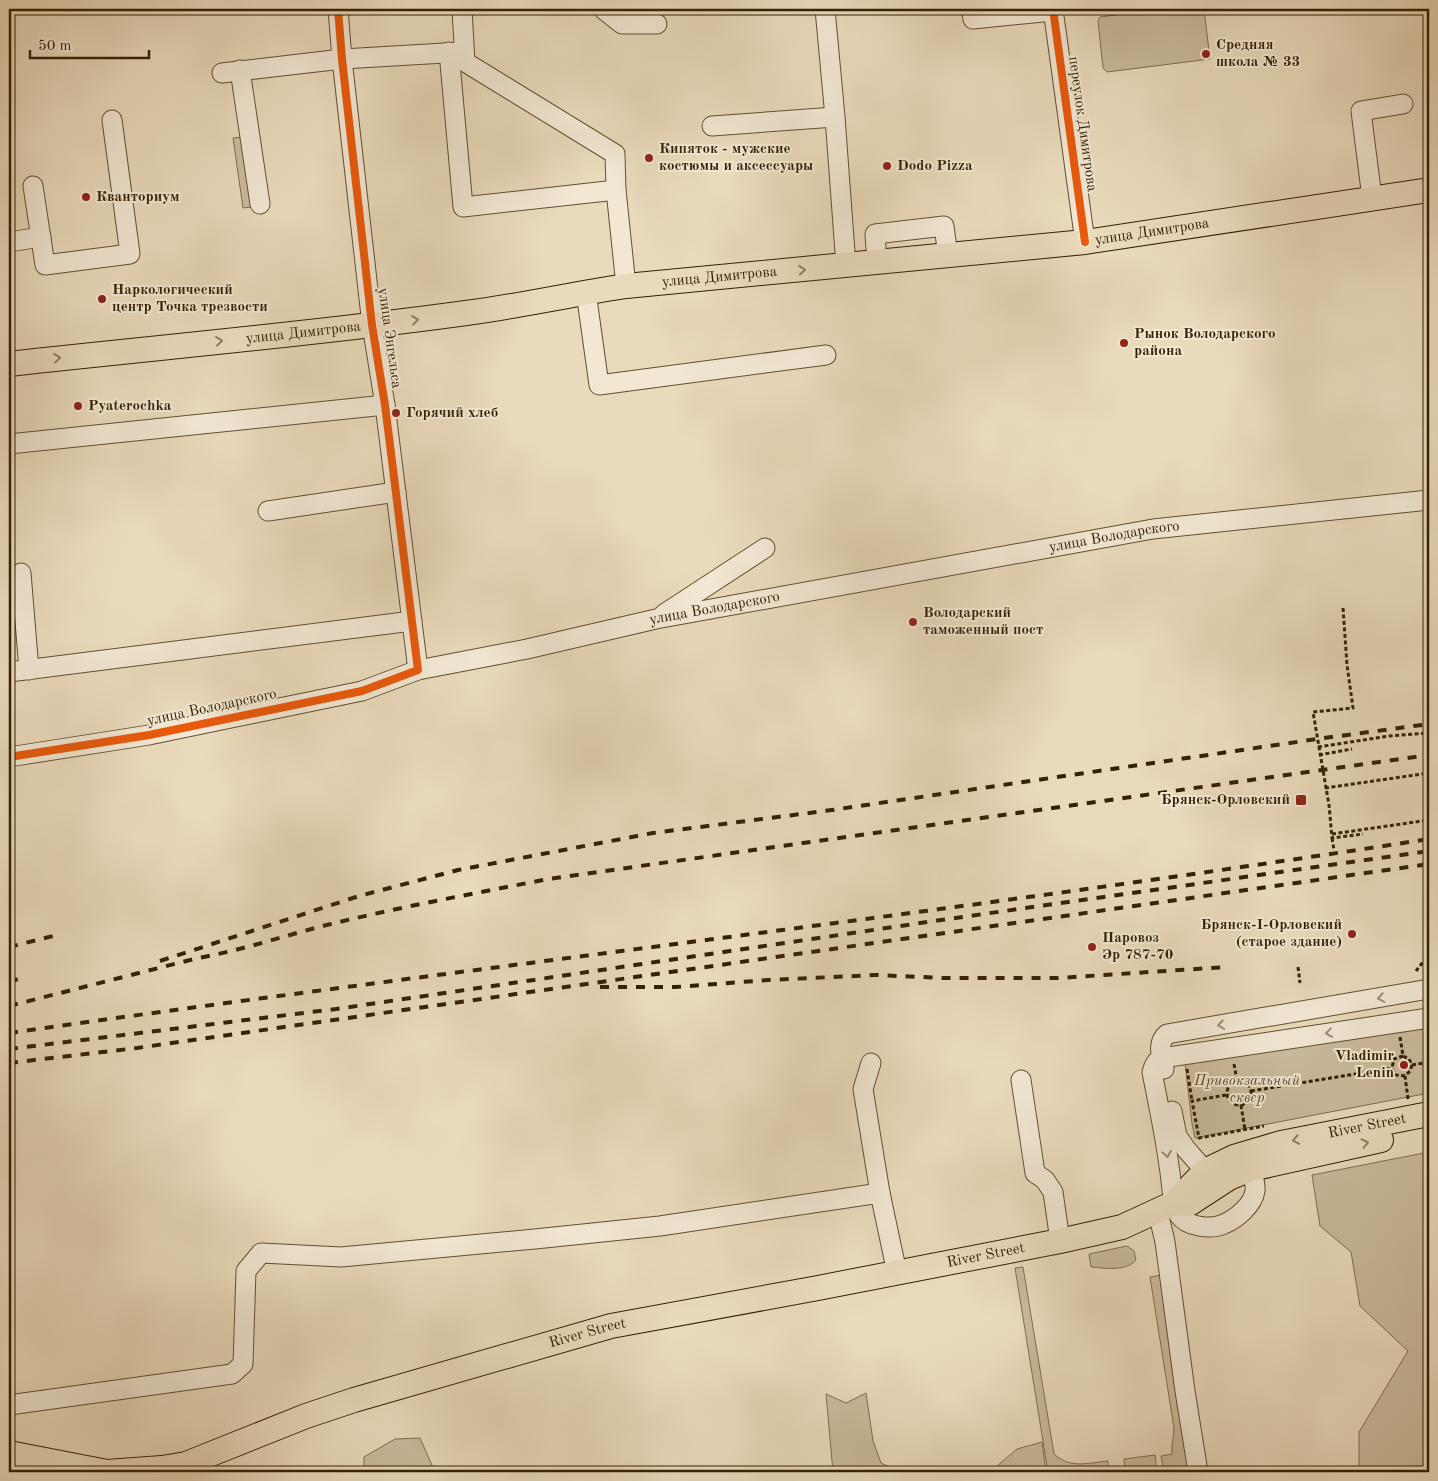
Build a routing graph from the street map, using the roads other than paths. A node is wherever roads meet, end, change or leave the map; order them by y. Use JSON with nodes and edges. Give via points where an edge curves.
{"nodes":[{"id":1,"x":338,"y":9,"type":"edge"},
{"id":2,"x":462,"y":9,"type":"edge"},
{"id":3,"x":604,"y":9,"type":"edge"},
{"id":4,"x":824,"y":9,"type":"edge"},
{"id":5,"x":972,"y":9,"type":"edge"},
{"id":6,"x":1053,"y":10,"type":"edge"},
{"id":7,"x":657,"y":24,"type":"dead end"},
{"id":8,"x":457,"y":52,"type":"junction"},
{"id":9,"x":342,"y":58,"type":"junction"},
{"id":10,"x":1402,"y":104,"type":"dead end"},
{"id":11,"x":836,"y":116,"type":"junction"},
{"id":12,"x":112,"y":120,"type":"dead end"},
{"id":13,"x":712,"y":126,"type":"dead end"},
{"id":14,"x":33,"y":186,"type":"dead end"},
{"id":15,"x":616,"y":190,"type":"junction"},
{"id":16,"x":1429,"y":190,"type":"edge"},
{"id":17,"x":1372,"y":198,"type":"junction"},
{"id":18,"x":260,"y":204,"type":"dead end"},
{"id":19,"x":41,"y":237,"type":"junction"},
{"id":20,"x":9,"y":242,"type":"edge"},
{"id":21,"x":1085,"y":242,"type":"junction"},
{"id":22,"x":846,"y":266,"type":"junction"},
{"id":23,"x":626,"y":286,"type":"junction"},
{"id":24,"x":586,"y":292,"type":"junction"},
{"id":25,"x":372,"y":325,"type":"junction"},
{"id":26,"x":826,"y":355,"type":"dead end"},
{"id":27,"x":9,"y":364,"type":"edge"},
{"id":28,"x":385,"y":405,"type":"junction"},
{"id":29,"x":9,"y":444,"type":"edge"},
{"id":30,"x":396,"y":492,"type":"junction"},
{"id":31,"x":1429,"y":500,"type":"edge"},
{"id":32,"x":268,"y":512,"type":"dead end"},
{"id":33,"x":765,"y":548,"type":"dead end"},
{"id":34,"x":21,"y":573,"type":"dead end"},
{"id":35,"x":656,"y":619,"type":"junction"},
{"id":36,"x":412,"y":621,"type":"junction"},
{"id":37,"x":29,"y":670,"type":"junction"},
{"id":38,"x":418,"y":670,"type":"junction"},
{"id":39,"x":9,"y":672,"type":"edge"},
{"id":40,"x":9,"y":757,"type":"edge"},
{"id":41,"x":1429,"y":989,"type":"edge"},
{"id":42,"x":1429,"y":1018,"type":"edge"},
{"id":43,"x":1162,"y":1058,"type":"junction"},
{"id":44,"x":871,"y":1064,"type":"dead end"},
{"id":45,"x":1021,"y":1080,"type":"dead end"},
{"id":46,"x":1429,"y":1114,"type":"edge"},
{"id":47,"x":1429,"y":1129,"type":"edge"},
{"id":48,"x":1252,"y":1169,"type":"junction"},
{"id":49,"x":1211,"y":1178,"type":"junction"},
{"id":50,"x":880,"y":1193,"type":"junction"},
{"id":51,"x":1166,"y":1207,"type":"junction"},
{"id":52,"x":1060,"y":1241,"type":"junction"},
{"id":53,"x":897,"y":1273,"type":"junction"},
{"id":54,"x":9,"y":1405,"type":"edge"},
{"id":55,"x":9,"y":1454,"type":"edge"},
{"id":56,"x":1198,"y":1472,"type":"edge"}],
"edges":[{"from":1,"to":9,"type":"street","name":"улица Энгельса"},
{"from":2,"to":8,"type":"street"},
{"from":3,"to":7,"type":"street","via":[[622,24]]},
{"from":4,"to":11,"type":"street"},
{"from":5,"to":6,"type":"street","via":[[973,19]]},
{"from":6,"to":21,"type":"street","name":"переулок Димитрова"},
{"from":8,"to":9,"type":"street"},
{"from":8,"to":15,"type":"street","via":[[466,62],[615,154]]},
{"from":8,"to":15,"type":"street","via":[[463,207]]},
{"from":9,"to":18,"type":"street","via":[[231,71]]},
{"from":9,"to":25,"type":"street","name":"улица Энгельса"},
{"from":10,"to":17,"type":"street","via":[[1361,111]]},
{"from":11,"to":13,"type":"street"},
{"from":11,"to":22,"type":"street"},
{"from":12,"to":19,"type":"street","via":[[130,254],[45,265]]},
{"from":14,"to":19,"type":"street"},
{"from":15,"to":23,"type":"street"},
{"from":16,"to":17,"type":"main road","name":"улица Димитрова"},
{"from":17,"to":21,"type":"main road","name":"улица Димитрова"},
{"from":19,"to":20,"type":"street"},
{"from":21,"to":22,"type":"main road","name":"улица Димитрова"},
{"from":23,"to":22,"type":"main road","name":"улица Димитрова","one_way":true},
{"from":23,"to":24,"type":"main road","name":"улица Димитрова"},
{"from":25,"to":24,"type":"main road","name":"улица Димитрова","one_way":true,"via":[[468,313]]},
{"from":24,"to":26,"type":"street","via":[[599,384]]},
{"from":27,"to":25,"type":"main road","name":"улица Димитрова","one_way":true},
{"from":25,"to":28,"type":"street","name":"улица Энгельса"},
{"from":28,"to":29,"type":"street"},
{"from":28,"to":30,"type":"street","name":"улица Энгельса"},
{"from":30,"to":32,"type":"street"},
{"from":30,"to":36,"type":"street","name":"улица Энгельса"},
{"from":31,"to":35,"type":"street","name":"улица Володарского","via":[[1152,529]]},
{"from":33,"to":35,"type":"street"},
{"from":34,"to":37,"type":"street"},
{"from":35,"to":38,"type":"street","name":"улица Володарского"},
{"from":36,"to":37,"type":"street"},
{"from":36,"to":38,"type":"street","name":"улица Энгельса"},
{"from":37,"to":39,"type":"street"},
{"from":38,"to":40,"type":"street","name":"улица Володарского","via":[[362,691],[149,735]]},
{"from":41,"to":43,"type":"street","one_way":true,"via":[[1167,1034],[1161,1043]]},
{"from":42,"to":43,"type":"street","one_way":true},
{"from":43,"to":49,"type":"street","via":[[1177,1136]]},
{"from":43,"to":51,"type":"street","one_way":true,"via":[[1155,1063],[1152,1072]]},
{"from":44,"to":50,"type":"street","via":[[863,1089]]},
{"from":45,"to":52,"type":"street","via":[[1035,1173],[1053,1192]]},
{"from":46,"to":49,"type":"main road","name":"River Street","one_way":true,"via":[[1281,1143],[1234,1157]]},
{"from":48,"to":47,"type":"main road","name":"River Street","one_way":true},
{"from":48,"to":49,"type":"main road","name":"River Street"},
{"from":48,"to":51,"type":"street","via":[[1255,1190],[1252,1199],[1223,1224],[1204,1226],[1185,1222]]},
{"from":49,"to":51,"type":"main road","name":"River Street","via":[[1189,1204]]},
{"from":50,"to":53,"type":"street"},
{"from":50,"to":54,"type":"street","via":[[660,1226],[536,1239],[341,1257],[261,1253],[246,1271],[243,1364],[232,1374]]},
{"from":51,"to":52,"type":"main road","name":"River Street","via":[[1122,1227]]},
{"from":51,"to":56,"type":"street","via":[[1165,1242]]},
{"from":52,"to":53,"type":"main road","name":"River Street"},
{"from":53,"to":55,"type":"main road","name":"River Street","via":[[611,1326],[354,1400],[186,1464],[107,1472]]}]}
